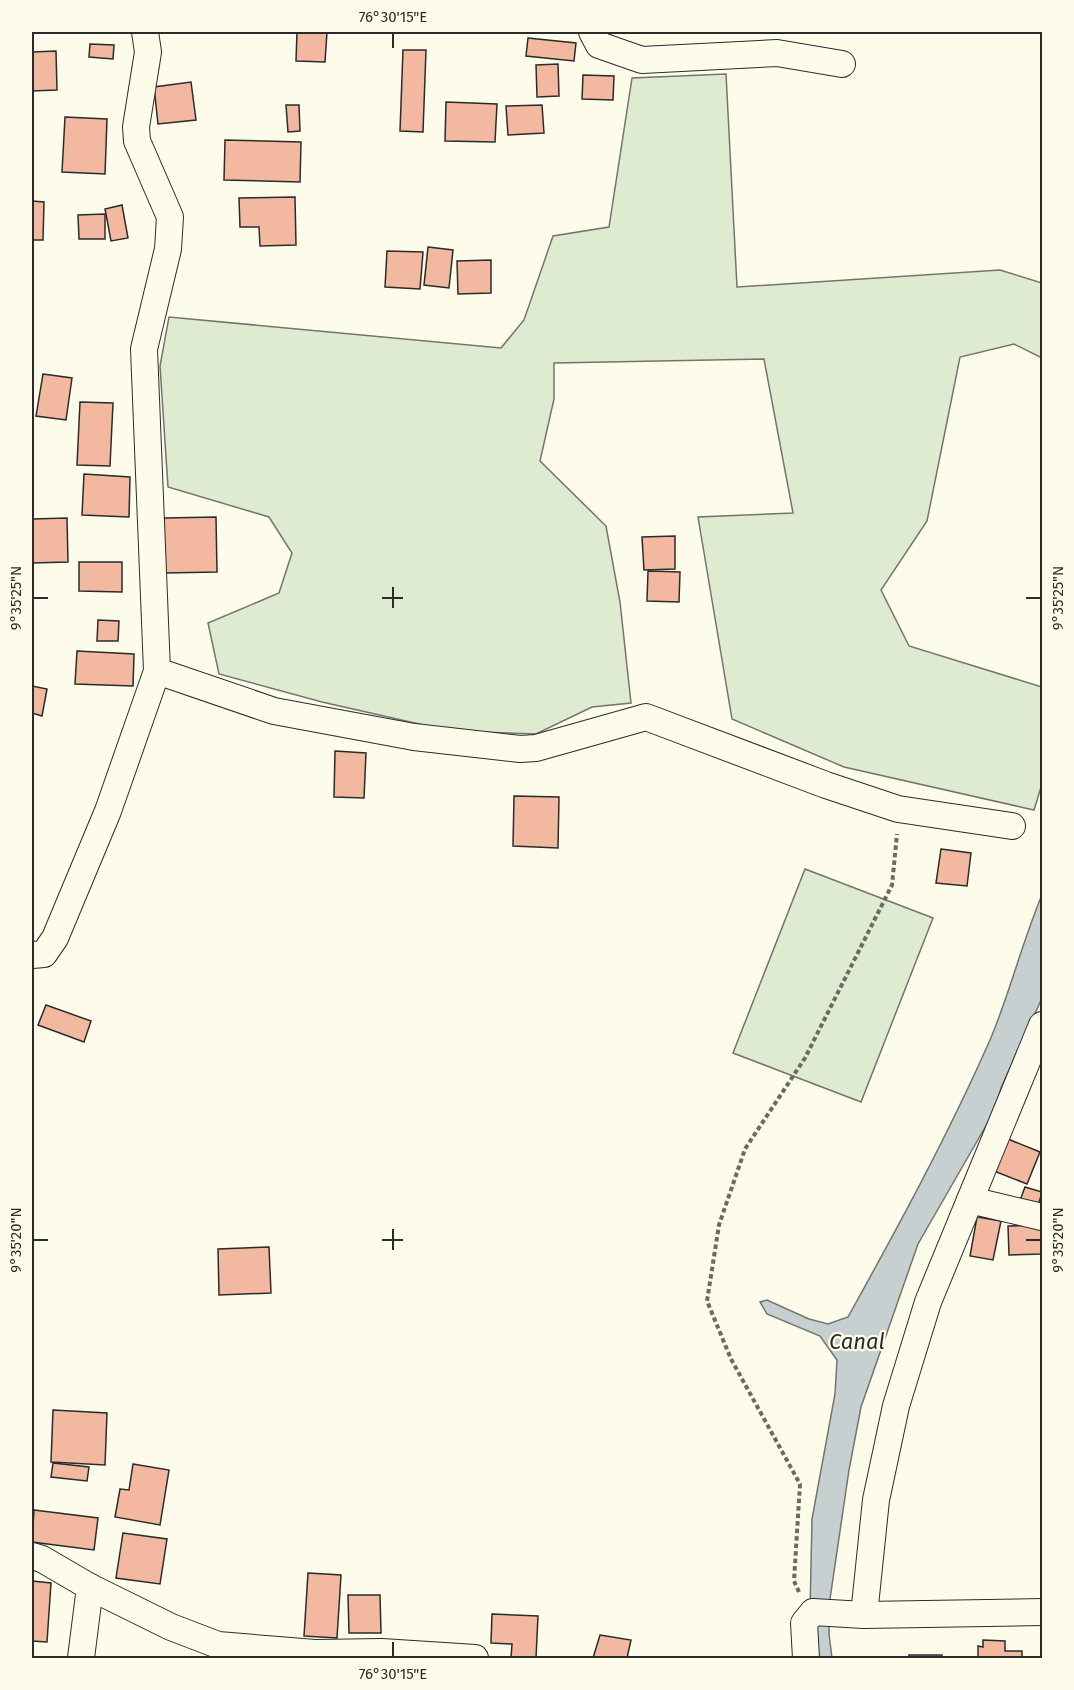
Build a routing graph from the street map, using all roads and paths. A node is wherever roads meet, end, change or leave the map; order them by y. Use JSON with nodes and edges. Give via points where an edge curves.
{"nodes":[{"id":1,"x":145,"y":32,"type":"edge"},
{"id":2,"x":592,"y":32,"type":"edge"},
{"id":3,"x":842,"y":64,"type":"dead end"},
{"id":4,"x":157,"y":671,"type":"junction"},
{"id":5,"x":898,"y":809,"type":"junction"},
{"id":6,"x":1012,"y":826,"type":"dead end"},
{"id":7,"x":32,"y":955,"type":"edge"},
{"id":8,"x":1042,"y":1025,"type":"edge"},
{"id":9,"x":970,"y":1200,"type":"junction"},
{"id":10,"x":1042,"y":1217,"type":"edge"},
{"id":11,"x":32,"y":1556,"type":"edge"},
{"id":12,"x":90,"y":1587,"type":"junction"},
{"id":13,"x":1042,"y":1612,"type":"edge"},
{"id":14,"x":811,"y":1614,"type":"junction"},
{"id":15,"x":853,"y":1614,"type":"junction"},
{"id":16,"x":81,"y":1659,"type":"edge"},
{"id":17,"x":475,"y":1659,"type":"edge"},
{"id":18,"x":806,"y":1659,"type":"edge"}],
"edges":[{"from":1,"to":4,"type":"street","via":[[148,52],[137,141],[170,217],[168,249],[144,349]]},
{"from":2,"to":3,"type":"street","via":[[599,45],[642,60],[777,53]]},
{"from":4,"to":5,"type":"street","via":[[274,711],[414,737],[520,749],[646,717]]},
{"from":4,"to":7,"type":"street","via":[[108,811],[55,938],[44,954]]},
{"from":5,"to":6,"type":"street"},
{"from":5,"to":14,"type":"path","via":[[892,885],[805,1058],[745,1149],[719,1225],[707,1301],[731,1359],[800,1484],[794,1581]]},
{"from":8,"to":9,"type":"street"},
{"from":9,"to":10,"type":"street"},
{"from":9,"to":15,"type":"street","via":[[928,1302],[896,1406]]},
{"from":11,"to":12,"type":"street"},
{"from":12,"to":16,"type":"street"},
{"from":12,"to":17,"type":"street","via":[[171,1627],[218,1645]]},
{"from":13,"to":15,"type":"street"},
{"from":14,"to":15,"type":"street"},
{"from":14,"to":18,"type":"street","via":[[804,1623]]}]}
